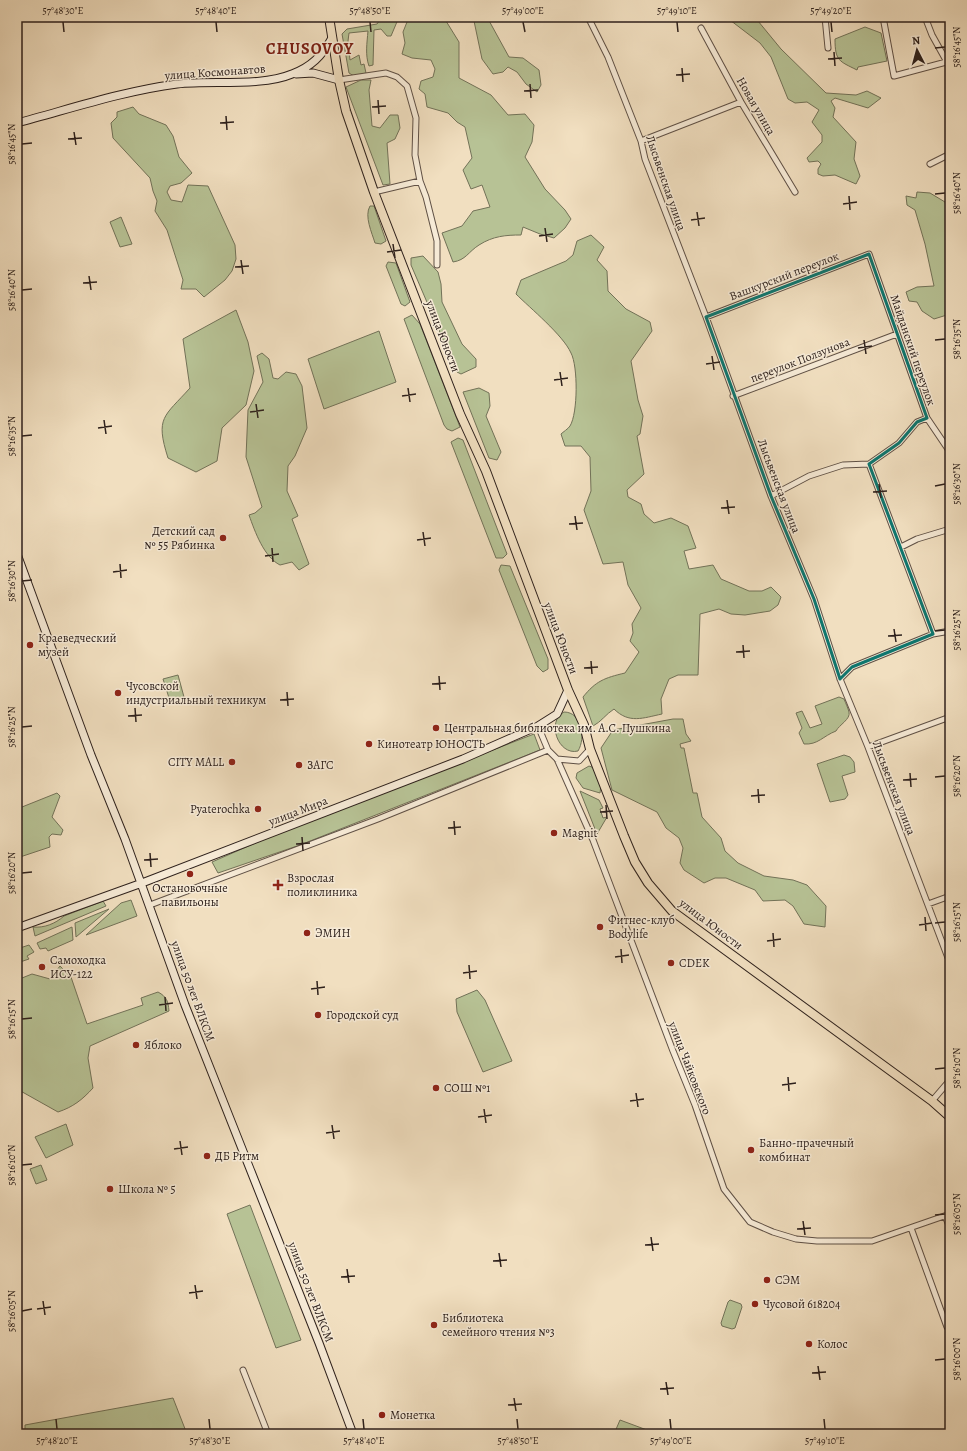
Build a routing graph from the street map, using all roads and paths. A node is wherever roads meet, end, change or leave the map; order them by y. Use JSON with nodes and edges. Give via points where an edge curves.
{"nodes":[{"id":1,"x":329,"y":17,"type":"edge"},
{"id":2,"x":825,"y":17,"type":"edge"},
{"id":3,"x":883,"y":17,"type":"edge"},
{"id":4,"x":925,"y":17,"type":"edge"},
{"id":5,"x":591,"y":18,"type":"edge"},
{"id":6,"x":701,"y":28,"type":"dead end"},
{"id":7,"x":332,"y":38,"type":"junction"},
{"id":8,"x":828,"y":48,"type":"dead end"},
{"id":9,"x":949,"y":62,"type":"edge"},
{"id":10,"x":292,"y":75,"type":"junction"},
{"id":11,"x":339,"y":80,"type":"junction"},
{"id":12,"x":741,"y":102,"type":"junction"},
{"id":13,"x":17,"y":123,"type":"edge"},
{"id":14,"x":642,"y":141,"type":"junction"},
{"id":15,"x":950,"y":154,"type":"edge"},
{"id":16,"x":930,"y":164,"type":"dead end"},
{"id":17,"x":420,"y":180,"type":"junction"},
{"id":18,"x":374,"y":192,"type":"junction"},
{"id":19,"x":795,"y":192,"type":"dead end"},
{"id":20,"x":870,"y":254,"type":"joint"},
{"id":21,"x":437,"y":265,"type":"dead end"},
{"id":22,"x":706,"y":317,"type":"junction"},
{"id":23,"x":897,"y":334,"type":"junction"},
{"id":24,"x":733,"y":396,"type":"junction"},
{"id":25,"x":927,"y":418,"type":"junction"},
{"id":26,"x":950,"y":452,"type":"edge"},
{"id":27,"x":869,"y":464,"type":"junction"},
{"id":28,"x":771,"y":496,"type":"junction"},
{"id":29,"x":950,"y":529,"type":"edge"},
{"id":30,"x":901,"y":547,"type":"junction"},
{"id":31,"x":17,"y":554,"type":"edge"},
{"id":32,"x":950,"y":631,"type":"edge"},
{"id":33,"x":933,"y":634,"type":"junction"},
{"id":34,"x":840,"y":679,"type":"junction"},
{"id":35,"x":568,"y":690,"type":"junction"},
{"id":36,"x":950,"y":717,"type":"edge"},
{"id":37,"x":538,"y":726,"type":"junction"},
{"id":38,"x":868,"y":747,"type":"junction"},
{"id":39,"x":548,"y":750,"type":"junction"},
{"id":40,"x":590,"y":750,"type":"junction"},
{"id":41,"x":557,"y":759,"type":"junction"},
{"id":42,"x":142,"y":883,"type":"junction"},
{"id":43,"x":950,"y":896,"type":"edge"},
{"id":44,"x":928,"y":904,"type":"junction"},
{"id":45,"x":150,"y":905,"type":"junction"},
{"id":46,"x":17,"y":928,"type":"edge"},
{"id":47,"x":950,"y":963,"type":"edge"},
{"id":48,"x":950,"y":1080,"type":"edge"},
{"id":49,"x":932,"y":1101,"type":"junction"},
{"id":50,"x":950,"y":1117,"type":"edge"},
{"id":51,"x":947,"y":1215,"type":"edge"},
{"id":52,"x":911,"y":1228,"type":"junction"},
{"id":53,"x":950,"y":1228,"type":"edge"},
{"id":54,"x":947,"y":1327,"type":"dead end"},
{"id":55,"x":243,"y":1370,"type":"dead end"},
{"id":56,"x":268,"y":1434,"type":"edge"},
{"id":57,"x":353,"y":1434,"type":"edge"}],
"edges":[{"from":1,"to":7,"type":"main road","name":"улица Юности"},
{"from":2,"to":8,"type":"street"},
{"from":3,"to":9,"type":"street","via":[[894,76]]},
{"from":4,"to":9,"type":"street","via":[[932,35]]},
{"from":5,"to":14,"type":"street","name":"Лысьвенская улица"},
{"from":6,"to":12,"type":"street","name":"Новая улица"},
{"from":7,"to":10,"type":"street","name":"улица Космонавтов","via":[[317,60]]},
{"from":7,"to":11,"type":"main road","name":"улица Юности"},
{"from":10,"to":11,"type":"street","via":[[313,73]]},
{"from":10,"to":13,"type":"street","name":"улица Космонавтов","via":[[268,80],[194,83],[151,88]]},
{"from":11,"to":17,"type":"street","via":[[386,72],[407,86],[416,118],[415,155]]},
{"from":11,"to":18,"type":"main road","name":"улица Юности","via":[[346,111]]},
{"from":12,"to":14,"type":"street"},
{"from":12,"to":19,"type":"street","name":"Новая улица"},
{"from":14,"to":22,"type":"street","name":"Лысьвенская улица","via":[[645,159]]},
{"from":15,"to":16,"type":"street"},
{"from":17,"to":18,"type":"street"},
{"from":17,"to":21,"type":"street","via":[[438,241]]},
{"from":18,"to":35,"type":"main road","name":"улица Юности","via":[[460,414],[486,471]]},
{"from":20,"to":22,"type":"street","name":"Вашкурский переулок"},
{"from":20,"to":23,"type":"street","name":"Майданский переулок"},
{"from":22,"to":24,"type":"street","name":"Лысьвенская улица"},
{"from":23,"to":24,"type":"street","name":"переулок Ползунова"},
{"from":23,"to":25,"type":"street","name":"Майданский переулок"},
{"from":24,"to":28,"type":"street","name":"Лысьвенская улица"},
{"from":25,"to":26,"type":"street"},
{"from":25,"to":27,"type":"street","name":"Майданский переулок","via":[[918,422],[899,443]]},
{"from":27,"to":28,"type":"street","via":[[844,465],[810,476]]},
{"from":27,"to":30,"type":"street"},
{"from":28,"to":34,"type":"street","name":"Лысьвенская улица","via":[[814,600]]},
{"from":29,"to":30,"type":"street"},
{"from":30,"to":33,"type":"street"},
{"from":31,"to":42,"type":"street","name":"улица 50 лет ВЛКСМ","via":[[90,755]]},
{"from":32,"to":33,"type":"street"},
{"from":33,"to":34,"type":"street","via":[[852,667]]},
{"from":34,"to":38,"type":"street","name":"Лысьвенская улица"},
{"from":35,"to":37,"type":"street","name":"улица Мира","via":[[557,714]]},
{"from":35,"to":40,"type":"main road","name":"улица Юности","via":[[584,724]]},
{"from":36,"to":38,"type":"street"},
{"from":37,"to":39,"type":"street","name":"улица Чайковского"},
{"from":37,"to":42,"type":"street","name":"улица Мира","via":[[433,772]]},
{"from":38,"to":44,"type":"street","name":"Лысьвенская улица"},
{"from":39,"to":41,"type":"street","name":"улица Чайковского"},
{"from":39,"to":45,"type":"street","via":[[342,833]]},
{"from":40,"to":41,"type":"street","via":[[579,761]]},
{"from":40,"to":49,"type":"main road","name":"улица Юности","via":[[635,862],[648,883],[672,911]]},
{"from":41,"to":52,"type":"street","name":"улица Чайковского","via":[[593,840],[728,1195],[750,1222],[796,1239],[872,1241]]},
{"from":42,"to":45,"type":"street","name":"улица 50 лет ВЛКСМ"},
{"from":42,"to":46,"type":"street","name":"улица Мира"},
{"from":43,"to":44,"type":"street"},
{"from":44,"to":47,"type":"street","name":"Лысьвенская улица"},
{"from":45,"to":57,"type":"street","name":"улица 50 лет ВЛКСМ","via":[[185,1005]]},
{"from":48,"to":49,"type":"street"},
{"from":49,"to":50,"type":"main road","name":"улица Юности"},
{"from":51,"to":52,"type":"street","name":"улица Чайковского"},
{"from":51,"to":53,"type":"street"},
{"from":52,"to":54,"type":"street"},
{"from":55,"to":56,"type":"street"}]}
